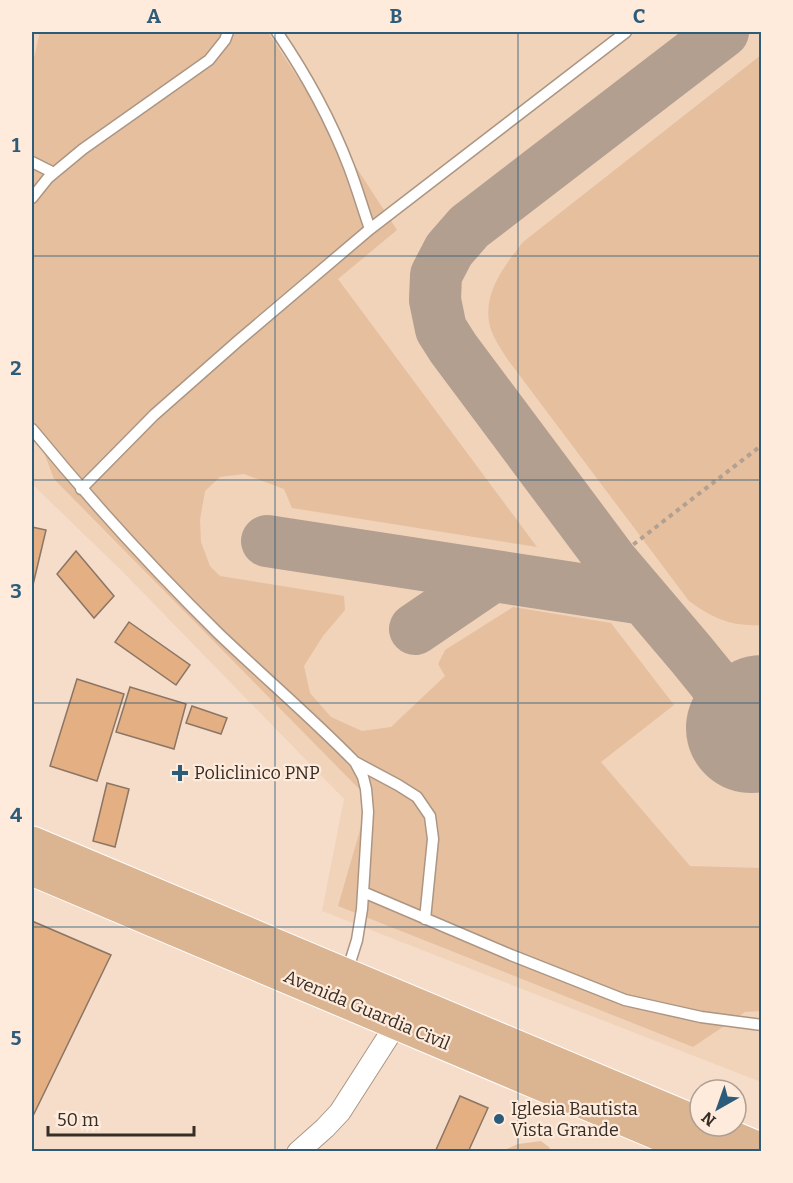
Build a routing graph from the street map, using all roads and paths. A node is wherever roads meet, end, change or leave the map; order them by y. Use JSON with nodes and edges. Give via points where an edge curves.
{"nodes":[{"id":1,"x":228,"y":32,"type":"edge"},
{"id":2,"x":277,"y":32,"type":"edge"},
{"id":3,"x":626,"y":32,"type":"edge"},
{"id":4,"x":32,"y":162,"type":"edge"},
{"id":5,"x":54,"y":173,"type":"junction"},
{"id":6,"x":32,"y":198,"type":"edge"},
{"id":7,"x":370,"y":229,"type":"junction"},
{"id":8,"x":32,"y":429,"type":"edge"},
{"id":9,"x":762,"y":445,"type":"edge"},
{"id":10,"x":81,"y":489,"type":"junction"},
{"id":11,"x":612,"y":561,"type":"dead end"},
{"id":12,"x":355,"y":762,"type":"junction"},
{"id":13,"x":32,"y":843,"type":"edge"},
{"id":14,"x":32,"y":869,"type":"edge"},
{"id":15,"x":363,"y":892,"type":"junction"},
{"id":16,"x":425,"y":919,"type":"junction"},
{"id":17,"x":185,"y":921,"type":"junction"},
{"id":18,"x":346,"y":975,"type":"junction"},
{"id":19,"x":397,"y":1023,"type":"junction"},
{"id":20,"x":762,"y":1025,"type":"edge"},
{"id":21,"x":584,"y":1088,"type":"junction"},
{"id":22,"x":688,"y":1120,"type":"edge"},
{"id":23,"x":734,"y":1138,"type":"edge"},
{"id":24,"x":762,"y":1150,"type":"edge"},
{"id":25,"x":298,"y":1152,"type":"edge"},
{"id":26,"x":702,"y":1152,"type":"edge"}],
"edges":[{"from":1,"to":5,"type":"lane","via":[[209,60],[83,148]]},
{"from":2,"to":7,"type":"lane","via":[[329,121]]},
{"from":3,"to":7,"type":"lane"},
{"from":4,"to":5,"type":"lane"},
{"from":5,"to":6,"type":"lane"},
{"from":7,"to":10,"type":"lane","via":[[154,415]]},
{"from":8,"to":10,"type":"lane"},
{"from":9,"to":11,"type":"path"},
{"from":10,"to":12,"type":"lane","via":[[179,594]]},
{"from":12,"to":15,"type":"lane","via":[[363,777],[368,812]]},
{"from":12,"to":16,"type":"lane","via":[[417,797],[430,816],[433,839]]},
{"from":13,"to":17,"type":"main road","name":"Avenida Guardia Civil"},
{"from":14,"to":17,"type":"main road","name":"Avenida Guardia Civil"},
{"from":15,"to":16,"type":"lane"},
{"from":15,"to":18,"type":"lane","via":[[357,940]]},
{"from":16,"to":20,"type":"lane","via":[[625,1000],[701,1017]]},
{"from":17,"to":18,"type":"main road","name":"Avenida Guardia Civil"},
{"from":17,"to":19,"type":"main road","name":"Avenida Guardia Civil"},
{"from":18,"to":21,"type":"main road","name":"Avenida Guardia Civil"},
{"from":19,"to":21,"type":"main road","name":"Avenida Guardia Civil"},
{"from":19,"to":25,"type":"street","via":[[340,1112]]},
{"from":21,"to":22,"type":"main road","name":"Avenida Guardia Civil"},
{"from":21,"to":26,"type":"main road","name":"Avenida Guardia Civil"},
{"from":23,"to":24,"type":"main road"}]}
